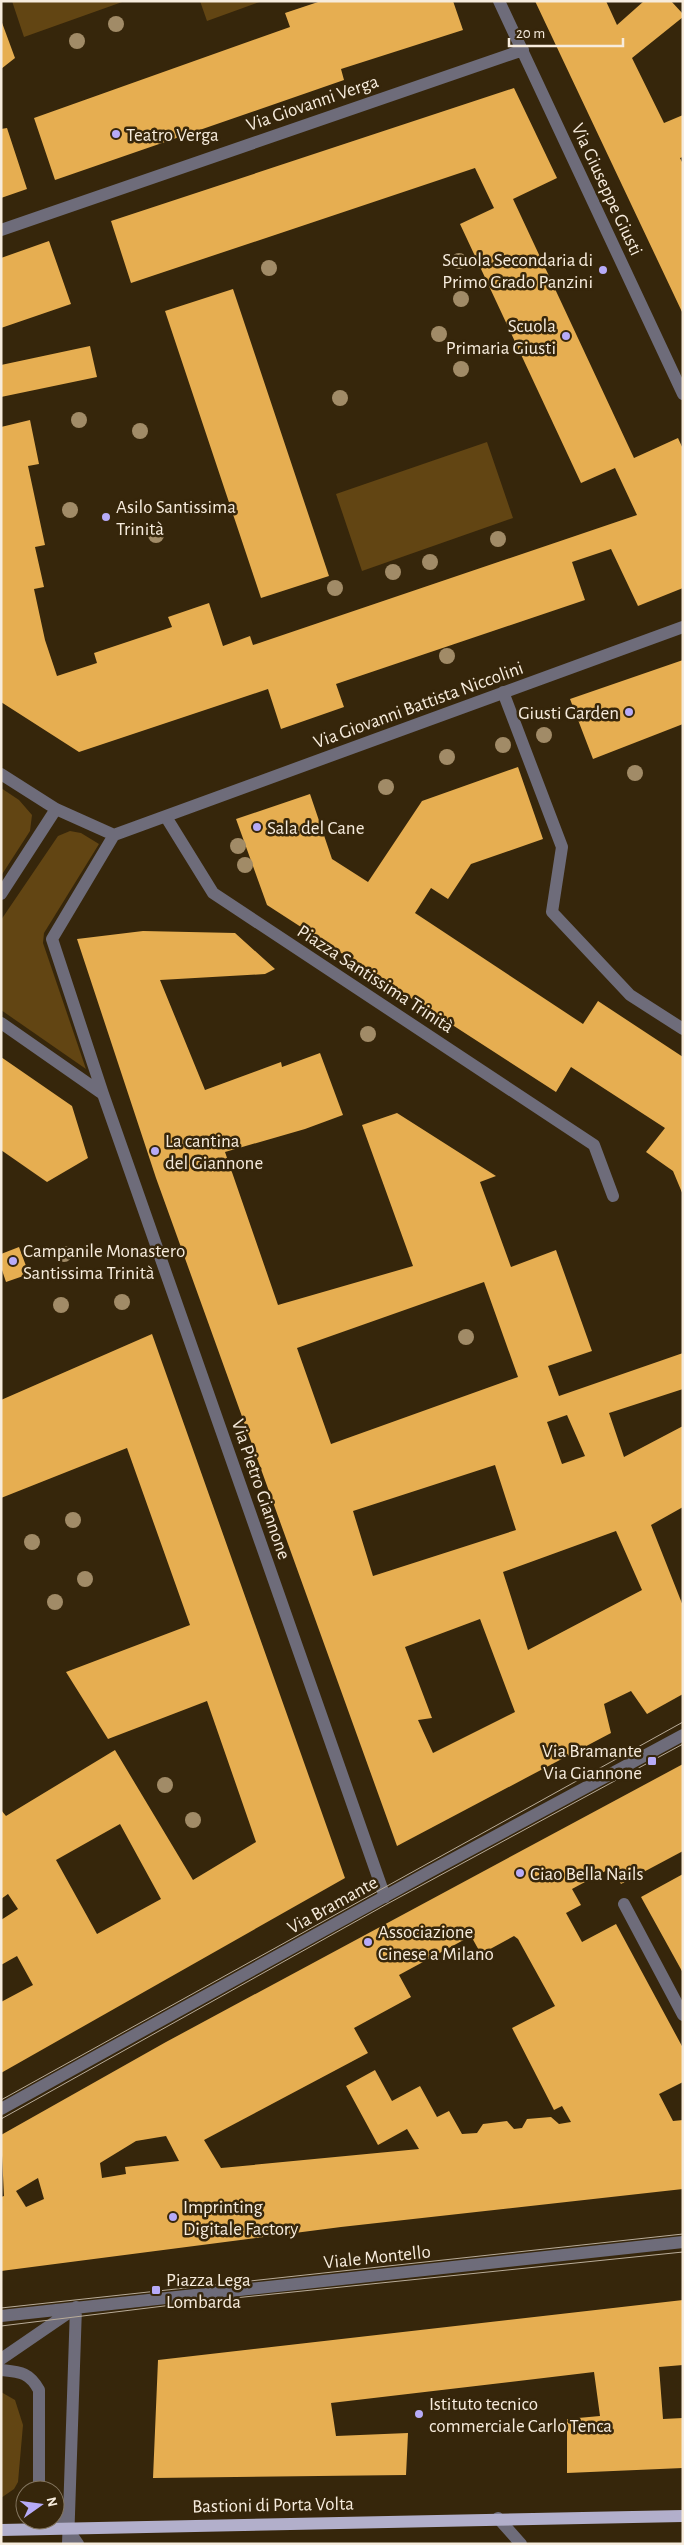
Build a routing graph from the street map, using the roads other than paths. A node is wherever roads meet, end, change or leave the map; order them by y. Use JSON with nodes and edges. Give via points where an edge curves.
{"nodes":[{"id":1,"x":499,"y":1,"type":"edge"},
{"id":2,"x":523,"y":50,"type":"junction"},
{"id":3,"x":1,"y":230,"type":"edge"},
{"id":4,"x":683,"y":394,"type":"edge"},
{"id":5,"x":683,"y":627,"type":"edge"},
{"id":6,"x":503,"y":692,"type":"junction"},
{"id":7,"x":1,"y":774,"type":"edge"},
{"id":8,"x":56,"y":809,"type":"junction"},
{"id":9,"x":166,"y":817,"type":"junction"},
{"id":10,"x":114,"y":836,"type":"junction"},
{"id":11,"x":1,"y":894,"type":"edge"},
{"id":12,"x":1,"y":1023,"type":"edge"},
{"id":13,"x":683,"y":1029,"type":"edge"},
{"id":14,"x":103,"y":1094,"type":"junction"},
{"id":15,"x":613,"y":1196,"type":"dead end"},
{"id":16,"x":683,"y":1735,"type":"edge"},
{"id":17,"x":385,"y":1896,"type":"junction"},
{"id":18,"x":624,"y":1904,"type":"dead end"},
{"id":19,"x":683,"y":2015,"type":"edge"},
{"id":20,"x":1,"y":2109,"type":"edge"},
{"id":21,"x":683,"y":2242,"type":"edge"},
{"id":22,"x":76,"y":2307,"type":"junction"},
{"id":23,"x":1,"y":2316,"type":"edge"},
{"id":24,"x":1,"y":2360,"type":"edge"},
{"id":25,"x":1,"y":2370,"type":"edge"},
{"id":26,"x":40,"y":2480,"type":"edge"},
{"id":27,"x":683,"y":2516,"type":"edge"},
{"id":28,"x":498,"y":2518,"type":"junction"},
{"id":29,"x":65,"y":2524,"type":"edge"},
{"id":30,"x":68,"y":2528,"type":"junction"},
{"id":31,"x":1,"y":2530,"type":"edge"},
{"id":32,"x":68,"y":2544,"type":"edge"},
{"id":33,"x":78,"y":2544,"type":"edge"},
{"id":34,"x":521,"y":2544,"type":"edge"}],
"edges":[{"from":1,"to":2,"type":"street","name":"Via Giuseppe Giusti"},
{"from":2,"to":3,"type":"street","name":"Via Giovanni Verga"},
{"from":2,"to":4,"type":"street","name":"Via Giuseppe Giusti"},
{"from":5,"to":6,"type":"street","name":"Via Giovanni Battista Niccolini"},
{"from":6,"to":9,"type":"street","name":"Via Giovanni Battista Niccolini"},
{"from":6,"to":13,"type":"street","via":[[562,847],[552,912],[630,995]]},
{"from":7,"to":8,"type":"street"},
{"from":8,"to":10,"type":"street"},
{"from":8,"to":11,"type":"street"},
{"from":9,"to":10,"type":"street"},
{"from":9,"to":15,"type":"street","name":"Piazza Santissima Trinità","via":[[213,893],[594,1145]]},
{"from":10,"to":14,"type":"street","via":[[52,939]]},
{"from":12,"to":14,"type":"street"},
{"from":14,"to":17,"type":"street","name":"Via Pietro Giannone"},
{"from":16,"to":17,"type":"street","name":"Via Bramante"},
{"from":17,"to":20,"type":"street","name":"Via Bramante"},
{"from":18,"to":19,"type":"street"},
{"from":21,"to":22,"type":"street","name":"Viale Montello"},
{"from":22,"to":23,"type":"street"},
{"from":22,"to":24,"type":"street"},
{"from":22,"to":30,"type":"street"},
{"from":25,"to":26,"type":"street","via":[[20,2372],[33,2378],[39,2390]]},
{"from":27,"to":28,"type":"main road","name":"Bastioni di Porta Volta"},
{"from":28,"to":30,"type":"main road","name":"Bastioni di Porta Volta"},
{"from":28,"to":34,"type":"street"},
{"from":29,"to":30,"type":"street"},
{"from":30,"to":31,"type":"main road","name":"Bastioni di Porta Volta"},
{"from":30,"to":32,"type":"street"},
{"from":30,"to":33,"type":"street"}]}
